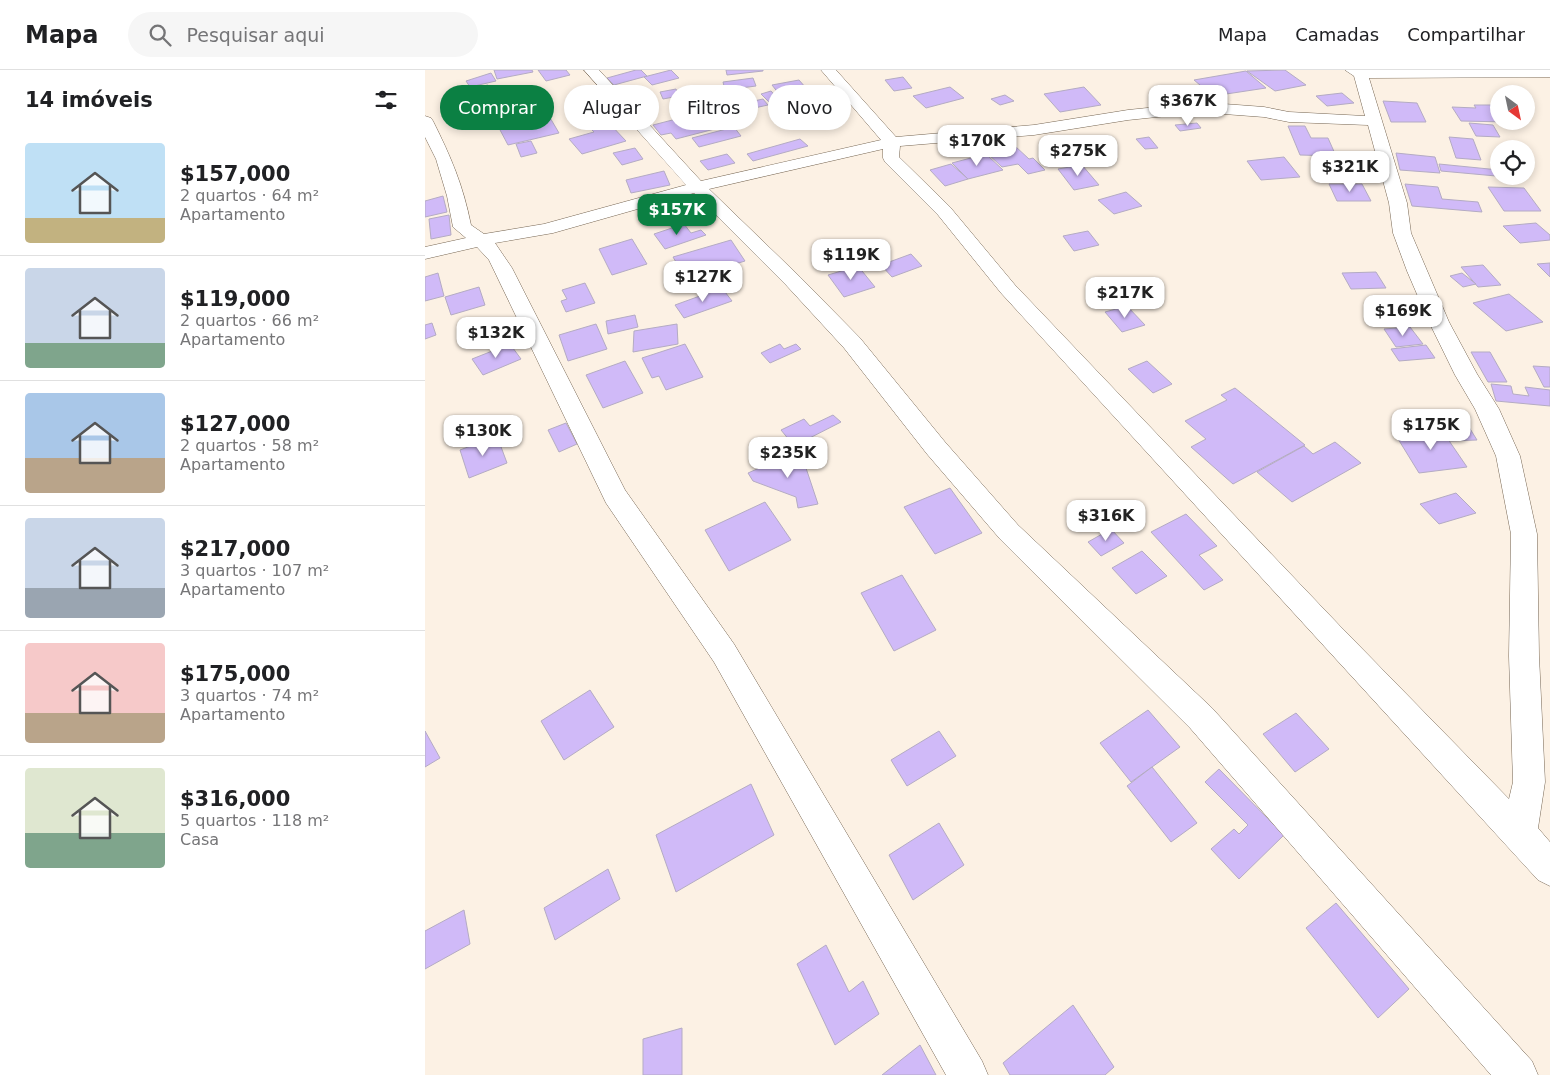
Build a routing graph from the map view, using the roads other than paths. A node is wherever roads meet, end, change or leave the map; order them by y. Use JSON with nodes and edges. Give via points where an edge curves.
{"nodes":[{"id":1,"x":591,"y":70,"type":"edge"},
{"id":2,"x":828,"y":70,"type":"edge"},
{"id":3,"x":1357,"y":71,"type":"edge"},
{"id":4,"x":1550,"y":73,"type":"edge"},
{"id":5,"x":1518,"y":74,"type":"junction"},
{"id":6,"x":1541,"y":87,"type":"dead end"},
{"id":7,"x":1374,"y":120,"type":"junction"},
{"id":8,"x":425,"y":121,"type":"edge"},
{"id":9,"x":892,"y":142,"type":"junction"},
{"id":10,"x":697,"y":187,"type":"junction"},
{"id":11,"x":482,"y":240,"type":"junction"},
{"id":12,"x":425,"y":253,"type":"edge"},
{"id":13,"x":1520,"y":834,"type":"junction"},
{"id":14,"x":1550,"y":868,"type":"edge"},
{"id":15,"x":968,"y":1075,"type":"edge"},
{"id":16,"x":1518,"y":1075,"type":"edge"}],
"edges":[{"from":1,"to":10,"type":"street"},
{"from":2,"to":9,"type":"street"},
{"from":3,"to":5,"type":"street"},
{"from":3,"to":7,"type":"street"},
{"from":4,"to":5,"type":"street"},
{"from":5,"to":6,"type":"street"},
{"from":7,"to":9,"type":"street","via":[[1289,117],[1224,109],[1176,110],[1035,130]]},
{"from":7,"to":13,"type":"street","via":[[1402,233],[1453,349],[1487,409],[1508,456],[1524,534],[1529,782]]},
{"from":8,"to":11,"type":"street","via":[[444,159],[462,227]]},
{"from":9,"to":10,"type":"street"},
{"from":9,"to":13,"type":"street","via":[[891,158],[943,211],[1008,289],[1329,635]]},
{"from":10,"to":11,"type":"street","via":[[546,229]]},
{"from":10,"to":16,"type":"street","via":[[852,343],[1009,532],[1201,718]]},
{"from":11,"to":12,"type":"street"},
{"from":11,"to":15,"type":"street","via":[[498,257],[615,496],[724,653]]},
{"from":13,"to":14,"type":"street"}]}
